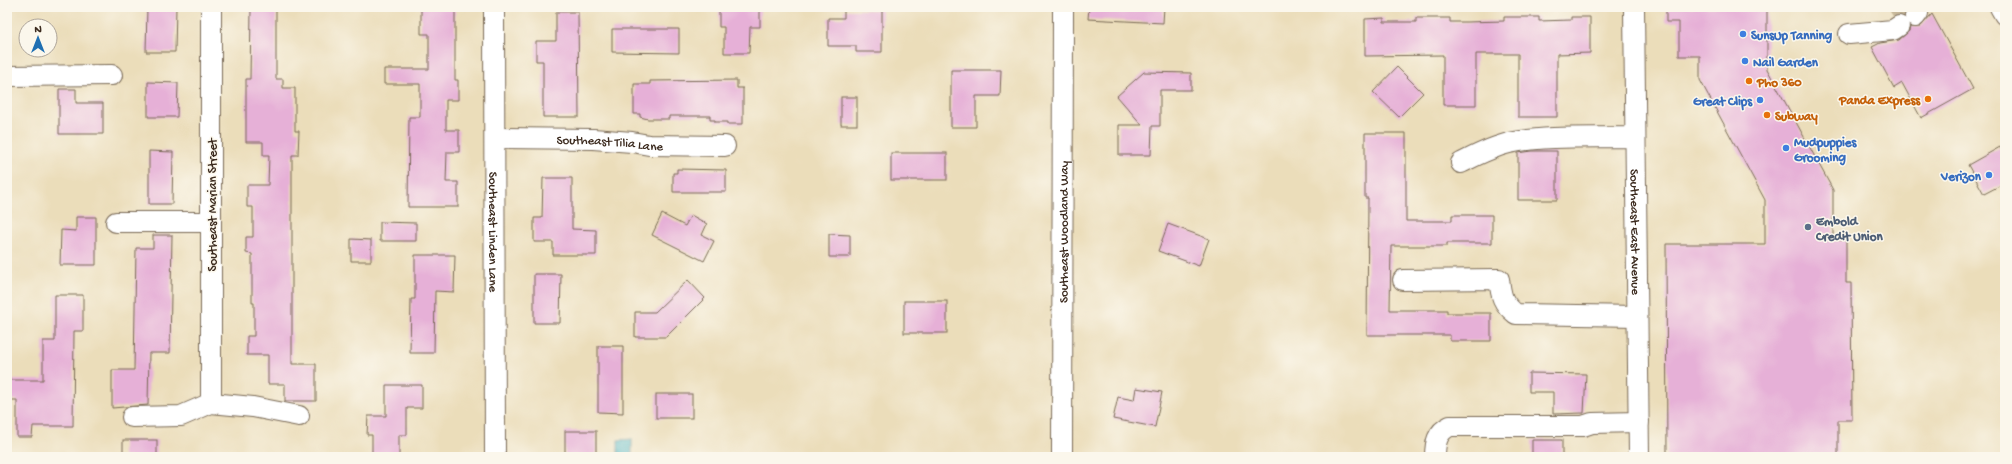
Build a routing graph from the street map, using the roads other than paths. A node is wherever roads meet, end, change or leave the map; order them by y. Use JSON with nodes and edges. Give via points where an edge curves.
{"nodes":[{"id":1,"x":211,"y":7,"type":"edge"},
{"id":2,"x":494,"y":7,"type":"edge"},
{"id":3,"x":1063,"y":7,"type":"edge"},
{"id":4,"x":1634,"y":7,"type":"edge"},
{"id":5,"x":2001,"y":7,"type":"edge"},
{"id":6,"x":2005,"y":14,"type":"edge"},
{"id":7,"x":1904,"y":16,"type":"tunnel mouth"},
{"id":8,"x":1849,"y":34,"type":"dead end"},
{"id":9,"x":7,"y":76,"type":"edge"},
{"id":10,"x":112,"y":76,"type":"dead end"},
{"id":11,"x":495,"y":138,"type":"junction"},
{"id":12,"x":1635,"y":138,"type":"junction"},
{"id":13,"x":725,"y":146,"type":"dead end"},
{"id":14,"x":1461,"y":163,"type":"dead end"},
{"id":15,"x":116,"y":222,"type":"dead end"},
{"id":16,"x":211,"y":222,"type":"junction"},
{"id":17,"x":1403,"y":280,"type":"dead end"},
{"id":18,"x":1637,"y":316,"type":"junction"},
{"id":19,"x":211,"y":403,"type":"junction"},
{"id":20,"x":299,"y":416,"type":"dead end"},
{"id":21,"x":132,"y":417,"type":"dead end"},
{"id":22,"x":1638,"y":422,"type":"junction"},
{"id":23,"x":495,"y":457,"type":"edge"},
{"id":24,"x":1062,"y":457,"type":"edge"},
{"id":25,"x":1435,"y":457,"type":"edge"},
{"id":26,"x":1639,"y":457,"type":"edge"}],
"edges":[{"from":1,"to":16,"type":"street","name":"Southeast Marian Street"},
{"from":2,"to":11,"type":"street","name":"Southeast Linden Lane"},
{"from":3,"to":24,"type":"street","name":"Southeast Woodland Way"},
{"from":4,"to":12,"type":"street","name":"Southeast East Avenue"},
{"from":5,"to":6,"type":"main road"},
{"from":7,"to":8,"type":"street"},
{"from":9,"to":10,"type":"street"},
{"from":11,"to":13,"type":"street","name":"Southeast Tilia Lane","via":[[593,139],[649,145]]},
{"from":11,"to":23,"type":"street","name":"Southeast Linden Lane"},
{"from":12,"to":14,"type":"street","via":[[1532,140],[1509,143],[1485,150]]},
{"from":12,"to":18,"type":"street","name":"Southeast East Avenue"},
{"from":15,"to":16,"type":"street"},
{"from":16,"to":19,"type":"street","name":"Southeast Marian Street"},
{"from":17,"to":18,"type":"street","via":[[1499,279],[1506,306],[1516,314]]},
{"from":18,"to":22,"type":"street","name":"Southeast East Avenue"},
{"from":19,"to":20,"type":"street","via":[[253,407]]},
{"from":19,"to":21,"type":"street","via":[[181,416]]},
{"from":22,"to":25,"type":"street","via":[[1592,423],[1583,426],[1450,426],[1442,429],[1439,434]]},
{"from":22,"to":26,"type":"street","name":"Southeast East Avenue"}]}
